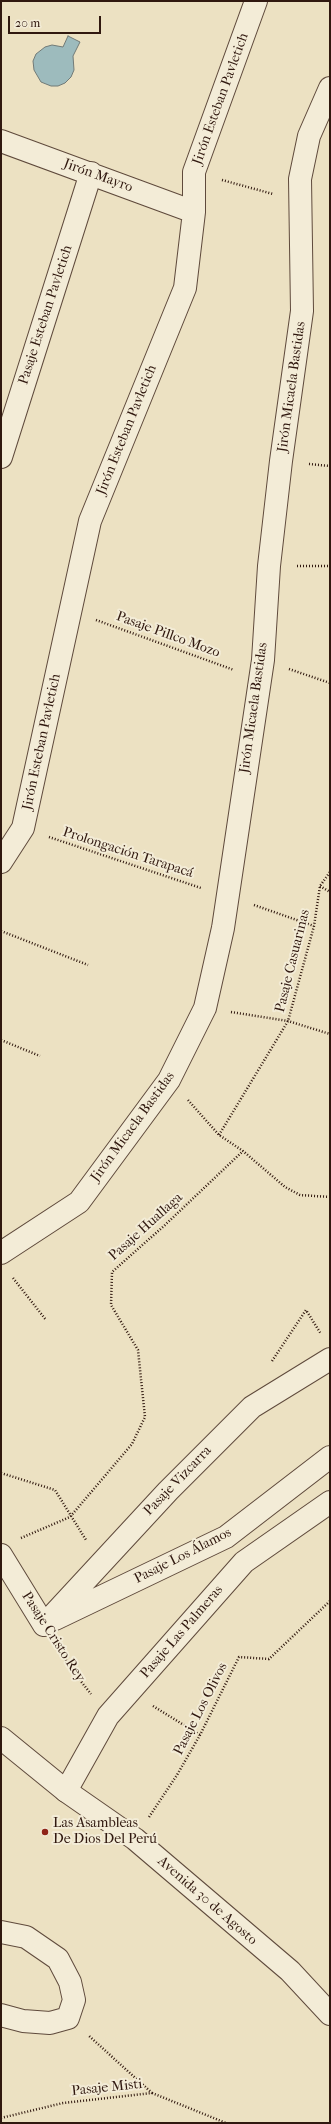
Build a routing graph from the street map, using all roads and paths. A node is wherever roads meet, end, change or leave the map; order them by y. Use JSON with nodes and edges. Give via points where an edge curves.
{"nodes":[{"id":1,"x":256,"y":1,"type":"edge"},
{"id":2,"x":330,"y":88,"type":"edge"},
{"id":3,"x":1,"y":141,"type":"edge"},
{"id":4,"x":194,"y":172,"type":"junction"},
{"id":5,"x":91,"y":173,"type":"junction"},
{"id":6,"x":277,"y":188,"type":"dead end"},
{"id":7,"x":194,"y":212,"type":"junction"},
{"id":8,"x":1,"y":457,"type":"edge"},
{"id":9,"x":270,"y":566,"type":"junction"},
{"id":10,"x":330,"y":566,"type":"edge"},
{"id":11,"x":71,"y":610,"type":"junction"},
{"id":12,"x":261,"y":670,"type":"junction"},
{"id":13,"x":330,"y":683,"type":"edge"},
{"id":14,"x":23,"y":828,"type":"junction"},
{"id":15,"x":1,"y":862,"type":"edge"},
{"id":16,"x":330,"y":872,"type":"edge"},
{"id":17,"x":320,"y":886,"type":"junction"},
{"id":18,"x":330,"y":892,"type":"edge"},
{"id":19,"x":227,"y":896,"type":"junction"},
{"id":20,"x":314,"y":926,"type":"junction"},
{"id":21,"x":1,"y":931,"type":"edge"},
{"id":22,"x":88,"y":965,"type":"dead end"},
{"id":23,"x":205,"y":1008,"type":"junction"},
{"id":24,"x":288,"y":1021,"type":"junction"},
{"id":25,"x":330,"y":1034,"type":"edge"},
{"id":26,"x":1,"y":1040,"type":"edge"},
{"id":27,"x":40,"y":1056,"type":"dead end"},
{"id":28,"x":169,"y":1080,"type":"junction"},
{"id":29,"x":219,"y":1135,"type":"junction"},
{"id":30,"x":243,"y":1151,"type":"junction"},
{"id":31,"x":330,"y":1197,"type":"edge"},
{"id":32,"x":1,"y":1253,"type":"edge"},
{"id":33,"x":11,"y":1276,"type":"dead end"},
{"id":34,"x":306,"y":1310,"type":"dead end"},
{"id":35,"x":46,"y":1320,"type":"dead end"},
{"id":36,"x":322,"y":1335,"type":"dead end"},
{"id":37,"x":330,"y":1359,"type":"edge"},
{"id":38,"x":330,"y":1457,"type":"edge"},
{"id":39,"x":1,"y":1473,"type":"edge"},
{"id":40,"x":330,"y":1502,"type":"edge"},
{"id":41,"x":70,"y":1517,"type":"junction"},
{"id":42,"x":19,"y":1540,"type":"dead end"},
{"id":43,"x":1,"y":1555,"type":"edge"},
{"id":44,"x":330,"y":1602,"type":"edge"},
{"id":45,"x":44,"y":1625,"type":"junction"},
{"id":46,"x":130,"y":1691,"type":"junction"},
{"id":47,"x":108,"y":1716,"type":"junction"},
{"id":48,"x":200,"y":1736,"type":"junction"},
{"id":49,"x":1,"y":1738,"type":"edge"},
{"id":50,"x":66,"y":1791,"type":"junction"},
{"id":51,"x":147,"y":1820,"type":"dead end"},
{"id":52,"x":1,"y":1932,"type":"edge"},
{"id":53,"x":330,"y":2014,"type":"edge"},
{"id":54,"x":1,"y":2015,"type":"edge"},
{"id":55,"x":68,"y":2018,"type":"junction"},
{"id":56,"x":152,"y":2093,"type":"junction"},
{"id":57,"x":1,"y":2118,"type":"edge"},
{"id":58,"x":226,"y":2123,"type":"edge"}],
"edges":[{"from":1,"to":4,"type":"street","name":"Jirón Esteban Pavletich"},
{"from":2,"to":9,"type":"street","name":"Jirón Micaela Bastidas","via":[[309,136],[300,179],[302,311],[281,461]]},
{"from":3,"to":5,"type":"street","name":"Jirón Mayro"},
{"from":4,"to":6,"type":"path","via":[[274,194]]},
{"from":4,"to":7,"type":"street","name":"Jirón Esteban Pavletich"},
{"from":5,"to":7,"type":"street","name":"Jirón Mayro"},
{"from":5,"to":8,"type":"street","name":"Pasaje Esteban Pavletich"},
{"from":7,"to":11,"type":"street","name":"Jirón Esteban Pavletich","via":[[185,288],[90,521]]},
{"from":9,"to":10,"type":"path"},
{"from":9,"to":12,"type":"street","name":"Jirón Micaela Bastidas"},
{"from":11,"to":12,"type":"path","name":"Pasaje Pillco Mozo"},
{"from":11,"to":14,"type":"street","name":"Jirón Esteban Pavletich"},
{"from":12,"to":13,"type":"path","name":"Pasaje Pillco Mozo"},
{"from":12,"to":19,"type":"street","name":"Jirón Micaela Bastidas"},
{"from":14,"to":15,"type":"street","name":"Jirón Esteban Pavletich"},
{"from":14,"to":19,"type":"path","name":"Prolongación Tarapacá"},
{"from":16,"to":17,"type":"path","name":"Pasaje Casuarinas"},
{"from":17,"to":18,"type":"path"},
{"from":17,"to":20,"type":"path","name":"Pasaje Casuarinas"},
{"from":19,"to":20,"type":"path","name":"Prolongación Tarapacá"},
{"from":19,"to":23,"type":"street","name":"Jirón Micaela Bastidas","via":[[223,928]]},
{"from":20,"to":24,"type":"path","name":"Pasaje Casuarinas"},
{"from":21,"to":22,"type":"path"},
{"from":23,"to":24,"type":"path"},
{"from":23,"to":28,"type":"street","name":"Jirón Micaela Bastidas"},
{"from":24,"to":25,"type":"path"},
{"from":24,"to":29,"type":"path","name":"Pasaje Casuarinas"},
{"from":26,"to":27,"type":"path"},
{"from":28,"to":29,"type":"path"},
{"from":28,"to":32,"type":"street","name":"Jirón Micaela Bastidas","via":[[79,1202]]},
{"from":29,"to":30,"type":"path"},
{"from":30,"to":31,"type":"path","via":[[285,1187],[300,1195]]},
{"from":30,"to":41,"type":"path","name":"Pasaje Huallaga","via":[[112,1272],[110,1305],[138,1350],[145,1417],[132,1444]]},
{"from":33,"to":35,"type":"path"},
{"from":34,"to":36,"type":"path"},
{"from":37,"to":45,"type":"street","name":"Pasaje Vizcarra","via":[[252,1407],[168,1491]]},
{"from":38,"to":45,"type":"street","name":"Pasaje Los Álamos","via":[[226,1537]]},
{"from":39,"to":41,"type":"path","via":[[55,1490]]},
{"from":40,"to":46,"type":"street","name":"Pasaje Las Palmeras","via":[[244,1562]]},
{"from":41,"to":42,"type":"path","name":"Pasaje Huallaga"},
{"from":43,"to":45,"type":"street","name":"Pasaje Cristo Rey"},
{"from":44,"to":48,"type":"path","name":"Pasaje Los Olivos","via":[[269,1659],[239,1656]]},
{"from":45,"to":47,"type":"path","name":"Pasaje Cristo Rey","via":[[72,1670]]},
{"from":46,"to":47,"type":"street","name":"Pasaje Las Palmeras"},
{"from":46,"to":48,"type":"path"},
{"from":47,"to":50,"type":"street","name":"Pasaje Las Palmeras"},
{"from":48,"to":51,"type":"path","name":"Pasaje Los Olivos"},
{"from":49,"to":50,"type":"street","name":"Avenida 30 de Agosto"},
{"from":50,"to":53,"type":"street","name":"Avenida 30 de Agosto","via":[[135,1839],[290,1971]]},
{"from":52,"to":55,"type":"street","via":[[26,1937],[58,1959],[70,1982],[74,2000]]},
{"from":54,"to":55,"type":"street","via":[[23,2021],[50,2023]]},
{"from":55,"to":56,"type":"path","name":"Pasaje Misti"},
{"from":56,"to":57,"type":"path","name":"Pasaje Misti","via":[[63,2103]]},
{"from":56,"to":58,"type":"path"}]}
